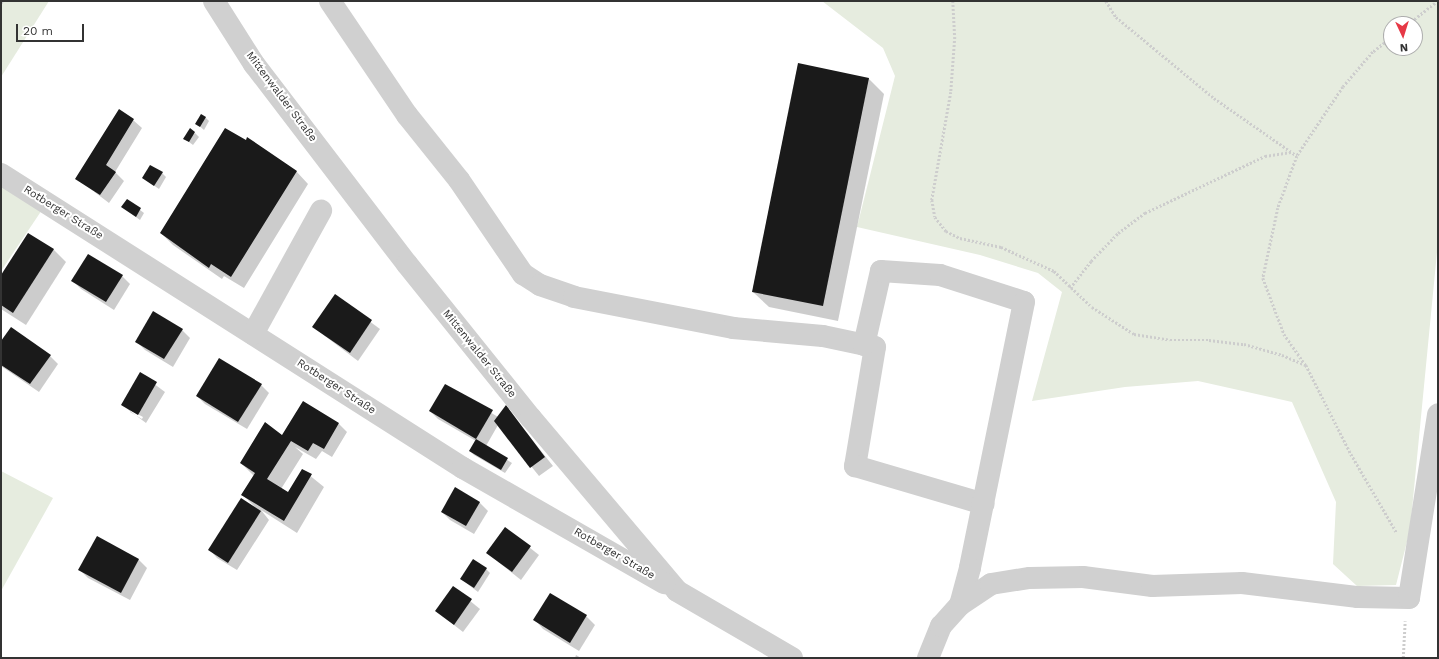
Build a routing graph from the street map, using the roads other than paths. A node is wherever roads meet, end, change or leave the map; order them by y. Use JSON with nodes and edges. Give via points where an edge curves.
{"nodes":[{"id":1,"x":214,"y":1,"type":"edge"},
{"id":2,"x":330,"y":1,"type":"edge"},
{"id":3,"x":1,"y":174,"type":"edge"},
{"id":4,"x":321,"y":211,"type":"dead end"},
{"id":5,"x":253,"y":334,"type":"junction"},
{"id":6,"x":864,"y":345,"type":"junction"},
{"id":7,"x":1438,"y":414,"type":"edge"},
{"id":8,"x":984,"y":504,"type":"junction"},
{"id":9,"x":677,"y":591,"type":"junction"},
{"id":10,"x":960,"y":605,"type":"junction"},
{"id":11,"x":792,"y":658,"type":"edge"},
{"id":12,"x":928,"y":658,"type":"edge"}],
"edges":[{"from":1,"to":9,"type":"street","name":"Mittenwalder Straße","via":[[254,64],[407,264],[531,418]]},
{"from":2,"to":6,"type":"street","via":[[407,115],[459,180],[523,274],[540,285],[574,297],[733,328],[824,336]]},
{"from":3,"to":5,"type":"street","name":"Rotberger Straße"},
{"from":4,"to":5,"type":"street"},
{"from":5,"to":9,"type":"street","name":"Rotberger Straße","via":[[462,468]]},
{"from":6,"to":8,"type":"street","via":[[875,347],[855,466]]},
{"from":6,"to":8,"type":"street","via":[[881,271],[940,275],[1024,302]]},
{"from":7,"to":10,"type":"street","via":[[1409,598],[1358,597],[1242,583],[1152,586],[1082,577],[1030,578],[991,584]]},
{"from":8,"to":10,"type":"street"},
{"from":9,"to":11,"type":"street","name":"Mittenwalder Straße"},
{"from":10,"to":12,"type":"street","via":[[941,626]]}]}
